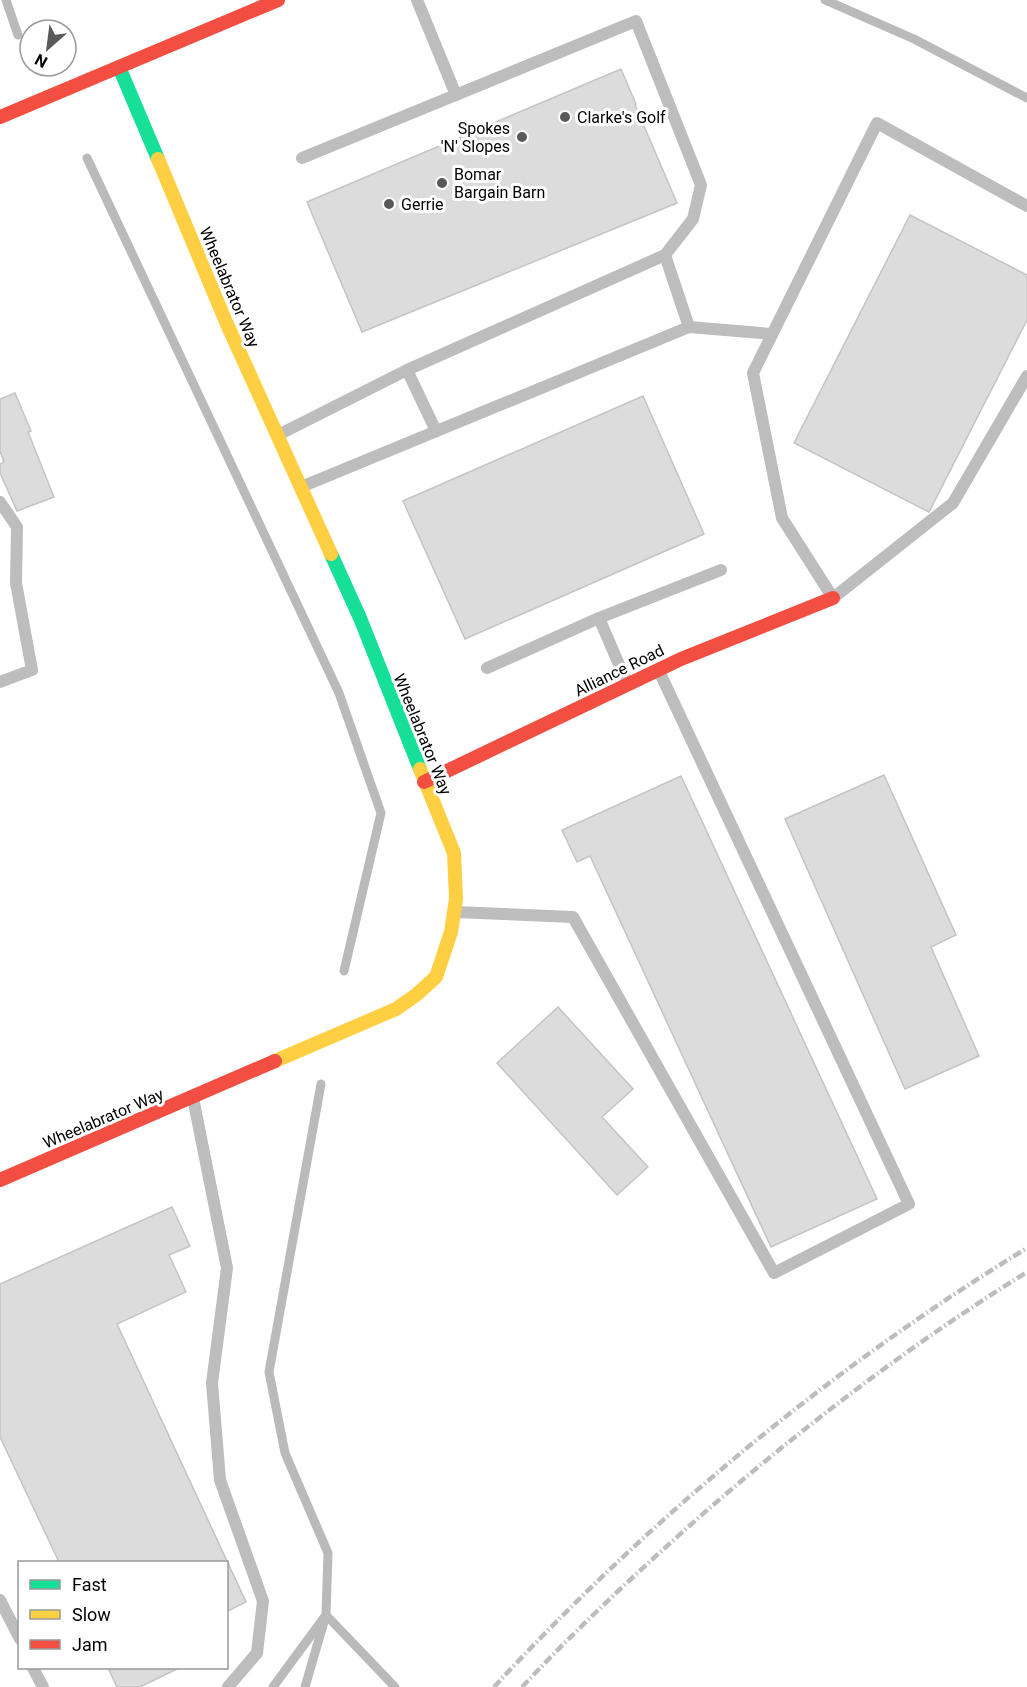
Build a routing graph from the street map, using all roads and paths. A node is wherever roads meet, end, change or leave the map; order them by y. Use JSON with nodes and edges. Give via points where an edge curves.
{"nodes":[{"id":1,"x":278,"y":0,"type":"edge"},
{"id":2,"x":417,"y":0,"type":"edge"},
{"id":3,"x":119,"y":68,"type":"junction"},
{"id":4,"x":456,"y":95,"type":"junction"},
{"id":5,"x":0,"y":117,"type":"edge"},
{"id":6,"x":302,"y":158,"type":"dead end"},
{"id":7,"x":1027,"y":206,"type":"edge"},
{"id":8,"x":665,"y":255,"type":"junction"},
{"id":9,"x":689,"y":327,"type":"junction"},
{"id":10,"x":772,"y":334,"type":"junction"},
{"id":11,"x":407,"y":370,"type":"junction"},
{"id":12,"x":1027,"y":376,"type":"edge"},
{"id":13,"x":436,"y":431,"type":"junction"},
{"id":14,"x":277,"y":435,"type":"junction"},
{"id":15,"x":301,"y":487,"type":"junction"},
{"id":16,"x":0,"y":502,"type":"edge"},
{"id":17,"x":721,"y":570,"type":"dead end"},
{"id":18,"x":832,"y":598,"type":"junction"},
{"id":19,"x":599,"y":618,"type":"junction"},
{"id":20,"x":487,"y":668,"type":"dead end"},
{"id":21,"x":658,"y":670,"type":"junction"},
{"id":22,"x":0,"y":682,"type":"edge"},
{"id":23,"x":628,"y":684,"type":"junction"},
{"id":24,"x":424,"y":782,"type":"junction"},
{"id":25,"x":454,"y":912,"type":"junction"},
{"id":26,"x":193,"y":1097,"type":"junction"},
{"id":27,"x":0,"y":1180,"type":"edge"},
{"id":28,"x":0,"y":1600,"type":"edge"},
{"id":29,"x":18,"y":1636,"type":"edge"},
{"id":30,"x":34,"y":1669,"type":"edge"},
{"id":31,"x":43,"y":1687,"type":"edge"},
{"id":32,"x":228,"y":1687,"type":"edge"}],
"edges":[{"from":1,"to":3,"type":"street"},
{"from":2,"to":4,"type":"lane"},
{"from":3,"to":5,"type":"street"},
{"from":3,"to":14,"type":"street","name":"Wheelabrator Way"},
{"from":4,"to":6,"type":"lane"},
{"from":4,"to":8,"type":"lane","via":[[636,21],[701,185],[693,219]]},
{"from":7,"to":10,"type":"lane","via":[[877,123]]},
{"from":8,"to":9,"type":"lane"},
{"from":8,"to":11,"type":"lane"},
{"from":9,"to":10,"type":"lane"},
{"from":9,"to":13,"type":"lane"},
{"from":10,"to":18,"type":"lane","via":[[753,373],[782,518]]},
{"from":11,"to":13,"type":"lane"},
{"from":11,"to":14,"type":"lane"},
{"from":12,"to":18,"type":"lane","via":[[952,503]]},
{"from":13,"to":15,"type":"lane"},
{"from":14,"to":15,"type":"street","name":"Wheelabrator Way"},
{"from":15,"to":24,"type":"street","name":"Wheelabrator Way","via":[[360,618]]},
{"from":16,"to":22,"type":"lane","via":[[16,527],[16,583],[32,670]]},
{"from":17,"to":19,"type":"lane"},
{"from":18,"to":21,"type":"street","name":"Alliance Road"},
{"from":19,"to":20,"type":"lane"},
{"from":19,"to":23,"type":"lane"},
{"from":21,"to":23,"type":"street","name":"Alliance Road"},
{"from":21,"to":25,"type":"lane","via":[[909,1204],[774,1274],[573,917]]},
{"from":23,"to":24,"type":"street","name":"Alliance Road"},
{"from":24,"to":25,"type":"street","name":"Wheelabrator Way","via":[[454,853]]},
{"from":25,"to":26,"type":"street","name":"Wheelabrator Way","via":[[436,977],[396,1009]]},
{"from":26,"to":27,"type":"street","name":"Wheelabrator Way"},
{"from":26,"to":32,"type":"lane","via":[[227,1268],[212,1383],[220,1480],[263,1601],[257,1653]]},
{"from":28,"to":29,"type":"lane"},
{"from":30,"to":31,"type":"lane"}]}
